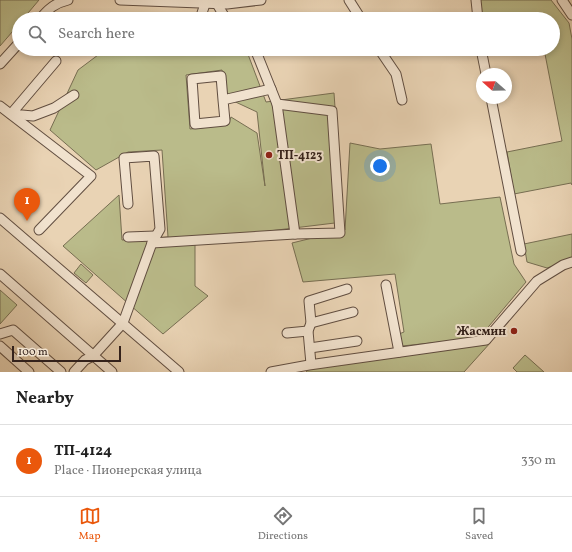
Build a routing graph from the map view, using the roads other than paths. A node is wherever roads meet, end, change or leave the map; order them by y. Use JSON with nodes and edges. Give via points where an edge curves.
{"nodes":[{"id":1,"x":68,"y":0,"type":"edge"},
{"id":2,"x":120,"y":0,"type":"edge"},
{"id":3,"x":261,"y":0,"type":"edge"},
{"id":4,"x":349,"y":0,"type":"edge"},
{"id":5,"x":476,"y":0,"type":"edge"},
{"id":6,"x":562,"y":0,"type":"edge"},
{"id":7,"x":231,"y":2,"type":"edge"},
{"id":8,"x":205,"y":4,"type":"junction"},
{"id":9,"x":217,"y":4,"type":"junction"},
{"id":10,"x":46,"y":12,"type":"edge"},
{"id":11,"x":202,"y":12,"type":"edge"},
{"id":12,"x":222,"y":12,"type":"edge"},
{"id":13,"x":357,"y":12,"type":"edge"},
{"id":14,"x":477,"y":12,"type":"edge"},
{"id":15,"x":572,"y":15,"type":"edge"},
{"id":16,"x":12,"y":51,"type":"edge"},
{"id":17,"x":258,"y":56,"type":"edge"},
{"id":18,"x":384,"y":56,"type":"edge"},
{"id":19,"x":482,"y":56,"type":"edge"},
{"id":20,"x":56,"y":60,"type":"dead end"},
{"id":21,"x":0,"y":64,"type":"edge"},
{"id":22,"x":485,"y":68,"type":"edge"},
{"id":23,"x":271,"y":89,"type":"junction"},
{"id":24,"x":74,"y":95,"type":"dead end"},
{"id":25,"x":223,"y":100,"type":"junction"},
{"id":26,"x":402,"y":100,"type":"dead end"},
{"id":27,"x":277,"y":104,"type":"junction"},
{"id":28,"x":492,"y":104,"type":"edge"},
{"id":29,"x":0,"y":106,"type":"edge"},
{"id":30,"x":11,"y":114,"type":"junction"},
{"id":31,"x":128,"y":204,"type":"dead end"},
{"id":32,"x":0,"y":218,"type":"edge"},
{"id":33,"x":38,"y":230,"type":"dead end"},
{"id":34,"x":296,"y":234,"type":"junction"},
{"id":35,"x":128,"y":237,"type":"dead end"},
{"id":36,"x":154,"y":239,"type":"junction"},
{"id":37,"x":521,"y":251,"type":"dead end"},
{"id":38,"x":572,"y":262,"type":"edge"},
{"id":39,"x":0,"y":274,"type":"edge"},
{"id":40,"x":386,"y":285,"type":"dead end"},
{"id":41,"x":347,"y":289,"type":"dead end"},
{"id":42,"x":353,"y":312,"type":"dead end"},
{"id":43,"x":123,"y":323,"type":"junction"},
{"id":44,"x":309,"y":327,"type":"junction"},
{"id":45,"x":287,"y":333,"type":"dead end"},
{"id":46,"x":0,"y":334,"type":"edge"},
{"id":47,"x":357,"y":340,"type":"dead end"},
{"id":48,"x":0,"y":346,"type":"edge"},
{"id":49,"x":310,"y":348,"type":"junction"},
{"id":50,"x":399,"y":352,"type":"junction"},
{"id":51,"x":93,"y":356,"type":"junction"},
{"id":52,"x":311,"y":364,"type":"junction"},
{"id":53,"x":29,"y":372,"type":"edge"},
{"id":54,"x":61,"y":372,"type":"edge"},
{"id":55,"x":74,"y":372,"type":"edge"},
{"id":56,"x":112,"y":372,"type":"edge"},
{"id":57,"x":179,"y":372,"type":"edge"},
{"id":58,"x":271,"y":372,"type":"edge"}],
"edges":[{"from":1,"to":10,"type":"street"},
{"from":2,"to":8,"type":"street"},
{"from":3,"to":7,"type":"street"},
{"from":4,"to":13,"type":"street"},
{"from":5,"to":14,"type":"street"},
{"from":6,"to":15,"type":"street"},
{"from":7,"to":9,"type":"street"},
{"from":8,"to":9,"type":"street"},
{"from":8,"to":11,"type":"street"},
{"from":9,"to":12,"type":"street"},
{"from":16,"to":21,"type":"street"},
{"from":17,"to":23,"type":"street"},
{"from":18,"to":26,"type":"street","via":[[396,74]]},
{"from":19,"to":22,"type":"street"},
{"from":20,"to":30,"type":"street"},
{"from":23,"to":25,"type":"street"},
{"from":23,"to":27,"type":"street"},
{"from":24,"to":30,"type":"street","via":[[54,108],[33,116]]},
{"from":25,"to":25,"type":"street","via":[[225,121],[195,124],[192,79],[221,76]]},
{"from":27,"to":34,"type":"street"},
{"from":27,"to":34,"type":"street","via":[[332,111],[340,233]]},
{"from":28,"to":37,"type":"street"},
{"from":29,"to":30,"type":"street"},
{"from":30,"to":33,"type":"street","via":[[91,176]]},
{"from":31,"to":36,"type":"street","via":[[124,158],[154,156],[160,229]]},
{"from":32,"to":43,"type":"street"},
{"from":34,"to":36,"type":"street"},
{"from":35,"to":36,"type":"street"},
{"from":36,"to":43,"type":"street"},
{"from":38,"to":50,"type":"street","via":[[537,281],[486,340]]},
{"from":39,"to":51,"type":"street"},
{"from":40,"to":50,"type":"street"},
{"from":41,"to":44,"type":"street","via":[[309,301]]},
{"from":42,"to":44,"type":"street"},
{"from":43,"to":51,"type":"street"},
{"from":43,"to":57,"type":"street"},
{"from":44,"to":45,"type":"street"},
{"from":44,"to":49,"type":"street"},
{"from":46,"to":54,"type":"street","via":[[13,330]]},
{"from":47,"to":49,"type":"street"},
{"from":48,"to":53,"type":"street"},
{"from":49,"to":52,"type":"street"},
{"from":50,"to":52,"type":"street"},
{"from":51,"to":55,"type":"street","via":[[85,360]]},
{"from":51,"to":56,"type":"street"},
{"from":52,"to":58,"type":"street"}]}
